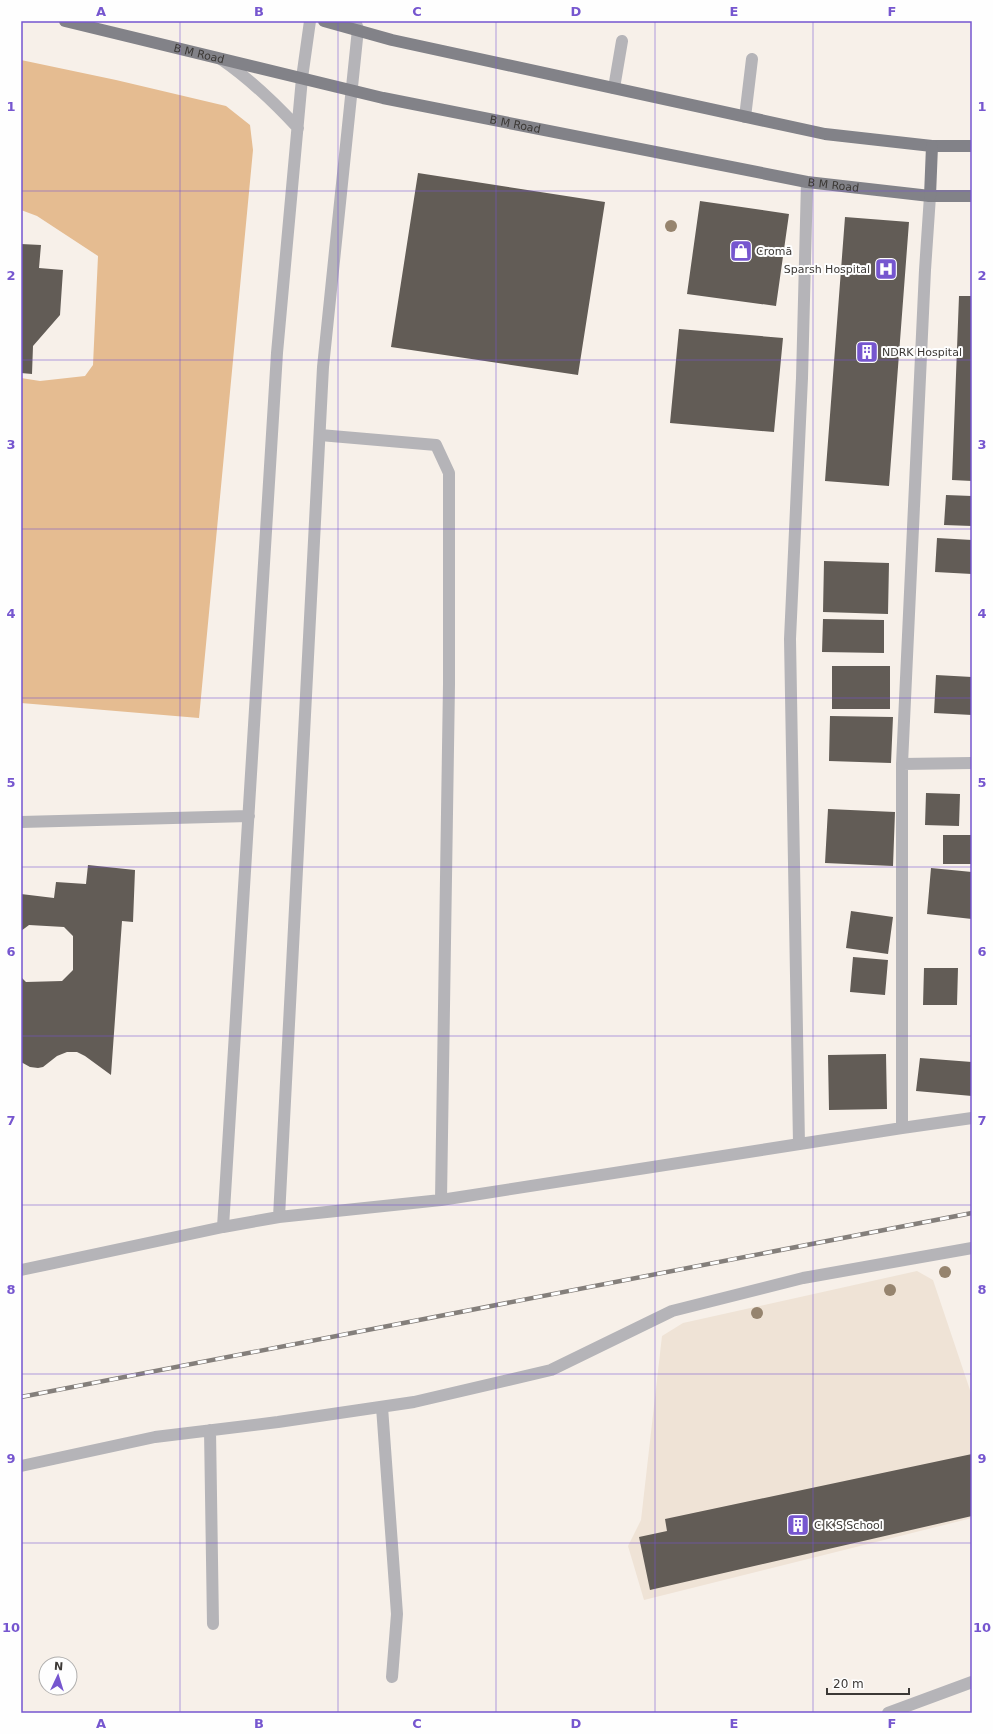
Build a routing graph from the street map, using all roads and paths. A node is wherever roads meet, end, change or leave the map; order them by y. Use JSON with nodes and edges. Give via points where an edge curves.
{"nodes":[{"id":1,"x":64,"y":21,"type":"edge"},
{"id":2,"x":310,"y":21,"type":"edge"},
{"id":3,"x":324,"y":21,"type":"edge"},
{"id":4,"x":356,"y":25,"type":"edge"},
{"id":5,"x":622,"y":41,"type":"dead end"},
{"id":6,"x":219,"y":58,"type":"junction"},
{"id":7,"x":752,"y":59,"type":"dead end"},
{"id":8,"x":302,"y":78,"type":"junction"},
{"id":9,"x":614,"y":88,"type":"junction"},
{"id":10,"x":351,"y":90,"type":"junction"},
{"id":11,"x":745,"y":117,"type":"junction"},
{"id":12,"x":298,"y":128,"type":"junction"},
{"id":13,"x":932,"y":146,"type":"junction"},
{"id":14,"x":972,"y":146,"type":"edge"},
{"id":15,"x":807,"y":182,"type":"junction"},
{"id":16,"x":930,"y":196,"type":"junction"},
{"id":17,"x":972,"y":196,"type":"edge"},
{"id":18,"x":320,"y":435,"type":"junction"},
{"id":19,"x":972,"y":762,"type":"edge"},
{"id":20,"x":902,"y":764,"type":"junction"},
{"id":21,"x":249,"y":816,"type":"junction"},
{"id":22,"x":21,"y":822,"type":"edge"},
{"id":23,"x":972,"y":1118,"type":"edge"},
{"id":24,"x":902,"y":1128,"type":"junction"},
{"id":25,"x":799,"y":1144,"type":"junction"},
{"id":26,"x":441,"y":1200,"type":"junction"},
{"id":27,"x":279,"y":1217,"type":"junction"},
{"id":28,"x":223,"y":1227,"type":"junction"},
{"id":29,"x":972,"y":1248,"type":"edge"},
{"id":30,"x":21,"y":1270,"type":"edge"},
{"id":31,"x":382,"y":1407,"type":"junction"},
{"id":32,"x":210,"y":1430,"type":"junction"},
{"id":33,"x":21,"y":1466,"type":"edge"},
{"id":34,"x":213,"y":1624,"type":"dead end"},
{"id":35,"x":392,"y":1677,"type":"dead end"},
{"id":36,"x":972,"y":1682,"type":"edge"},
{"id":37,"x":888,"y":1713,"type":"edge"}],
"edges":[{"from":1,"to":6,"type":"main road","name":"B M Road"},
{"from":2,"to":8,"type":"street"},
{"from":3,"to":4,"type":"main road"},
{"from":4,"to":9,"type":"main road","via":[[392,40]]},
{"from":4,"to":10,"type":"street"},
{"from":5,"to":9,"type":"street"},
{"from":6,"to":8,"type":"main road","name":"B M Road"},
{"from":6,"to":12,"type":"street","via":[[243,74]]},
{"from":7,"to":11,"type":"street"},
{"from":8,"to":10,"type":"main road","name":"B M Road"},
{"from":8,"to":12,"type":"street"},
{"from":9,"to":11,"type":"main road"},
{"from":10,"to":15,"type":"main road","name":"B M Road"},
{"from":10,"to":18,"type":"street","via":[[324,359]]},
{"from":11,"to":13,"type":"main road","via":[[825,134]]},
{"from":12,"to":21,"type":"street","via":[[276,354]]},
{"from":13,"to":14,"type":"main road"},
{"from":13,"to":16,"type":"main road"},
{"from":15,"to":16,"type":"main road","name":"B M Road"},
{"from":15,"to":25,"type":"street","via":[[802,378],[790,639]]},
{"from":16,"to":17,"type":"main road","name":"B M Road"},
{"from":16,"to":20,"type":"street","via":[[924,270]]},
{"from":18,"to":26,"type":"street","via":[[436,445],[449,473],[449,684]]},
{"from":18,"to":27,"type":"street"},
{"from":19,"to":20,"type":"street"},
{"from":20,"to":24,"type":"street"},
{"from":21,"to":22,"type":"street"},
{"from":21,"to":28,"type":"street"},
{"from":23,"to":24,"type":"street"},
{"from":24,"to":25,"type":"street"},
{"from":25,"to":26,"type":"street"},
{"from":26,"to":27,"type":"street"},
{"from":27,"to":28,"type":"street"},
{"from":28,"to":30,"type":"street"},
{"from":29,"to":31,"type":"street","via":[[803,1278],[672,1311],[551,1370]]},
{"from":31,"to":32,"type":"street"},
{"from":31,"to":35,"type":"street","via":[[397,1614]]},
{"from":32,"to":33,"type":"street","via":[[155,1437]]},
{"from":32,"to":34,"type":"street"},
{"from":36,"to":37,"type":"street"}]}
